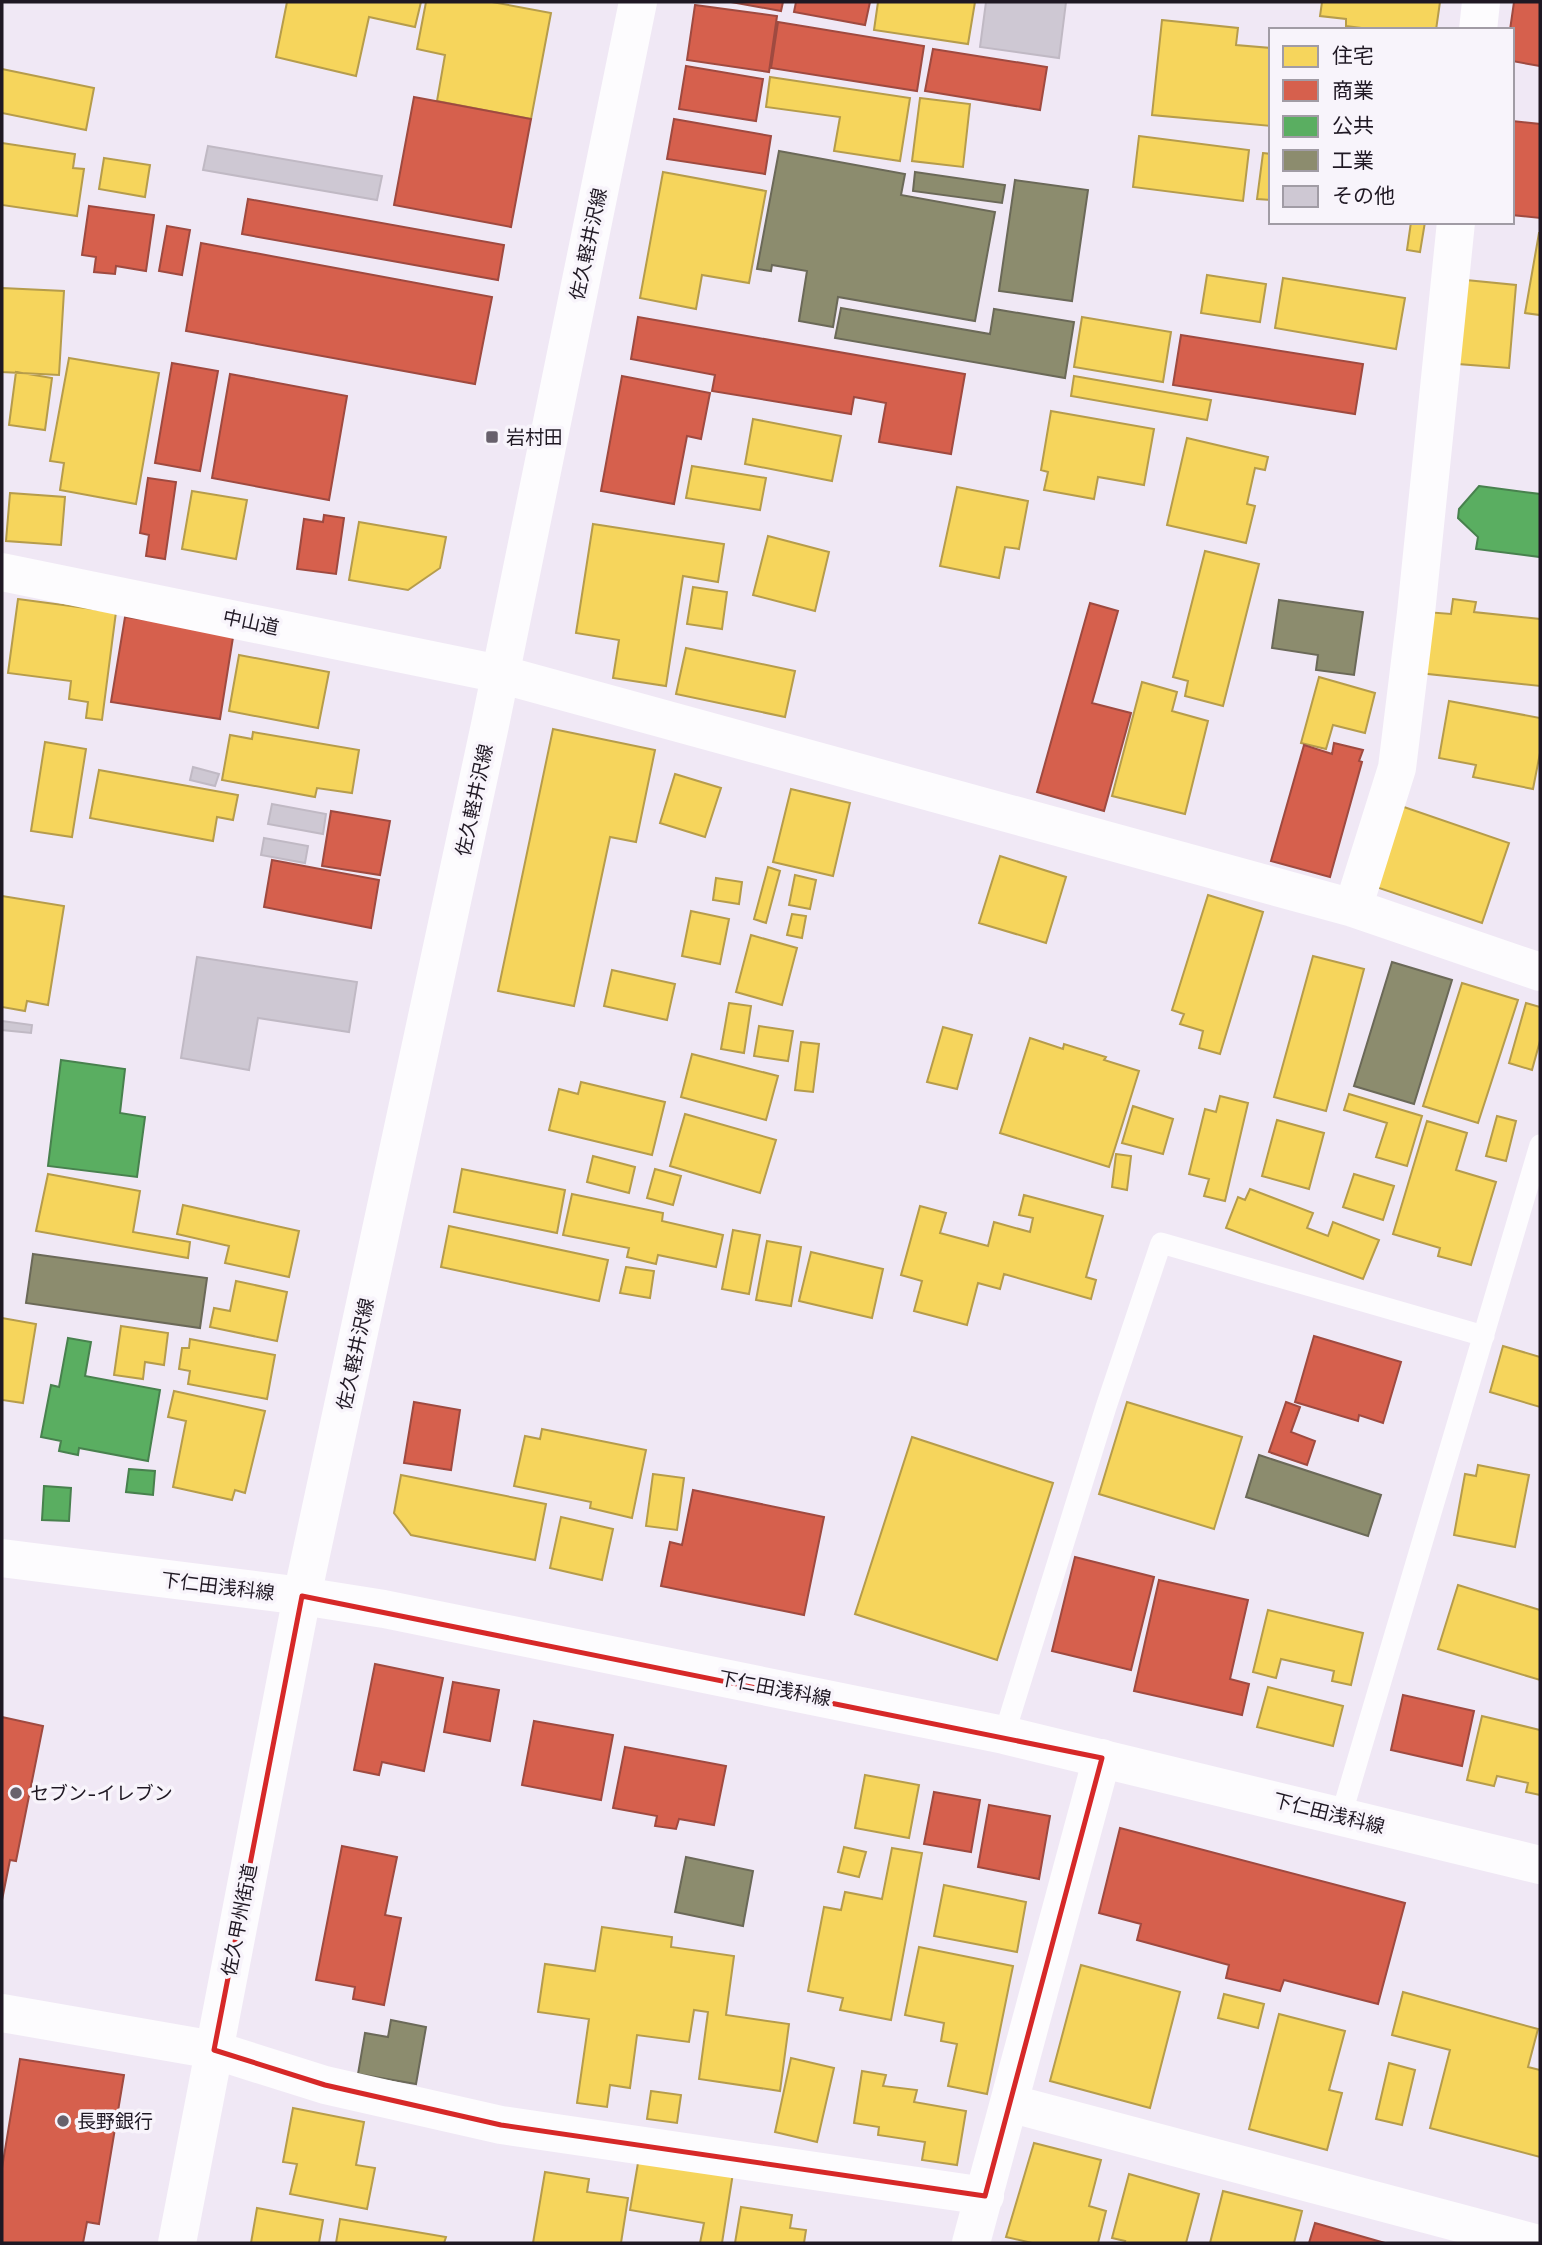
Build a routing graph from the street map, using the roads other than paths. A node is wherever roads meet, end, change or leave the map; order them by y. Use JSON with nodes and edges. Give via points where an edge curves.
{"nodes":[{"id":1,"x":638,"y":2,"type":"edge"},
{"id":2,"x":1481,"y":2,"type":"edge"},
{"id":3,"x":1478,"y":28,"type":"edge"},
{"id":4,"x":1455,"y":224,"type":"edge"},
{"id":5,"x":2,"y":572,"type":"edge"},
{"id":6,"x":500,"y":674,"type":"junction"},
{"id":7,"x":1353,"y":908,"type":"junction"},
{"id":8,"x":1540,"y":972,"type":"edge"},
{"id":9,"x":1540,"y":1145,"type":"edge"},
{"id":10,"x":1484,"y":1336,"type":"junction"},
{"id":11,"x":2,"y":1558,"type":"edge"},
{"id":12,"x":302,"y":1596,"type":"junction"},
{"id":13,"x":1004,"y":1735,"type":"junction"},
{"id":14,"x":1102,"y":1758,"type":"junction"},
{"id":15,"x":1341,"y":1815,"type":"junction"},
{"id":16,"x":1540,"y":1865,"type":"edge"},
{"id":17,"x":2,"y":2013,"type":"edge"},
{"id":18,"x":214,"y":2050,"type":"junction"},
{"id":19,"x":1009,"y":2102,"type":"junction"},
{"id":20,"x":985,"y":2196,"type":"junction"},
{"id":21,"x":1445,"y":2232,"type":"edge"},
{"id":22,"x":177,"y":2243,"type":"edge"},
{"id":23,"x":971,"y":2243,"type":"edge"},
{"id":24,"x":1535,"y":2243,"type":"edge"}],
"edges":[{"from":1,"to":6,"type":"street","name":"佐久軽井沢線"},
{"from":2,"to":3,"type":"street"},
{"from":4,"to":7,"type":"street","via":[[1397,768]]},
{"from":5,"to":6,"type":"street","name":"中山道"},
{"from":6,"to":7,"type":"street","name":"中山道"},
{"from":6,"to":12,"type":"street","name":"佐久軽井沢線"},
{"from":7,"to":8,"type":"street","name":"中山道"},
{"from":9,"to":10,"type":"lane"},
{"from":10,"to":13,"type":"lane","via":[[1161,1243]]},
{"from":10,"to":15,"type":"lane"},
{"from":11,"to":12,"type":"street","name":"下仁田浅科線"},
{"from":12,"to":13,"type":"street","name":"下仁田浅科線"},
{"from":12,"to":18,"type":"street","name":"佐久甲州街道"},
{"from":13,"to":14,"type":"street","name":"下仁田浅科線"},
{"from":14,"to":15,"type":"street","name":"下仁田浅科線"},
{"from":14,"to":19,"type":"street"},
{"from":15,"to":16,"type":"street","name":"下仁田浅科線"},
{"from":17,"to":18,"type":"street"},
{"from":18,"to":20,"type":"street","via":[[325,2085],[501,2125]]},
{"from":18,"to":22,"type":"street","name":"佐久甲州街道"},
{"from":19,"to":20,"type":"street"},
{"from":19,"to":21,"type":"street"},
{"from":20,"to":23,"type":"street"},
{"from":21,"to":24,"type":"street"}]}
